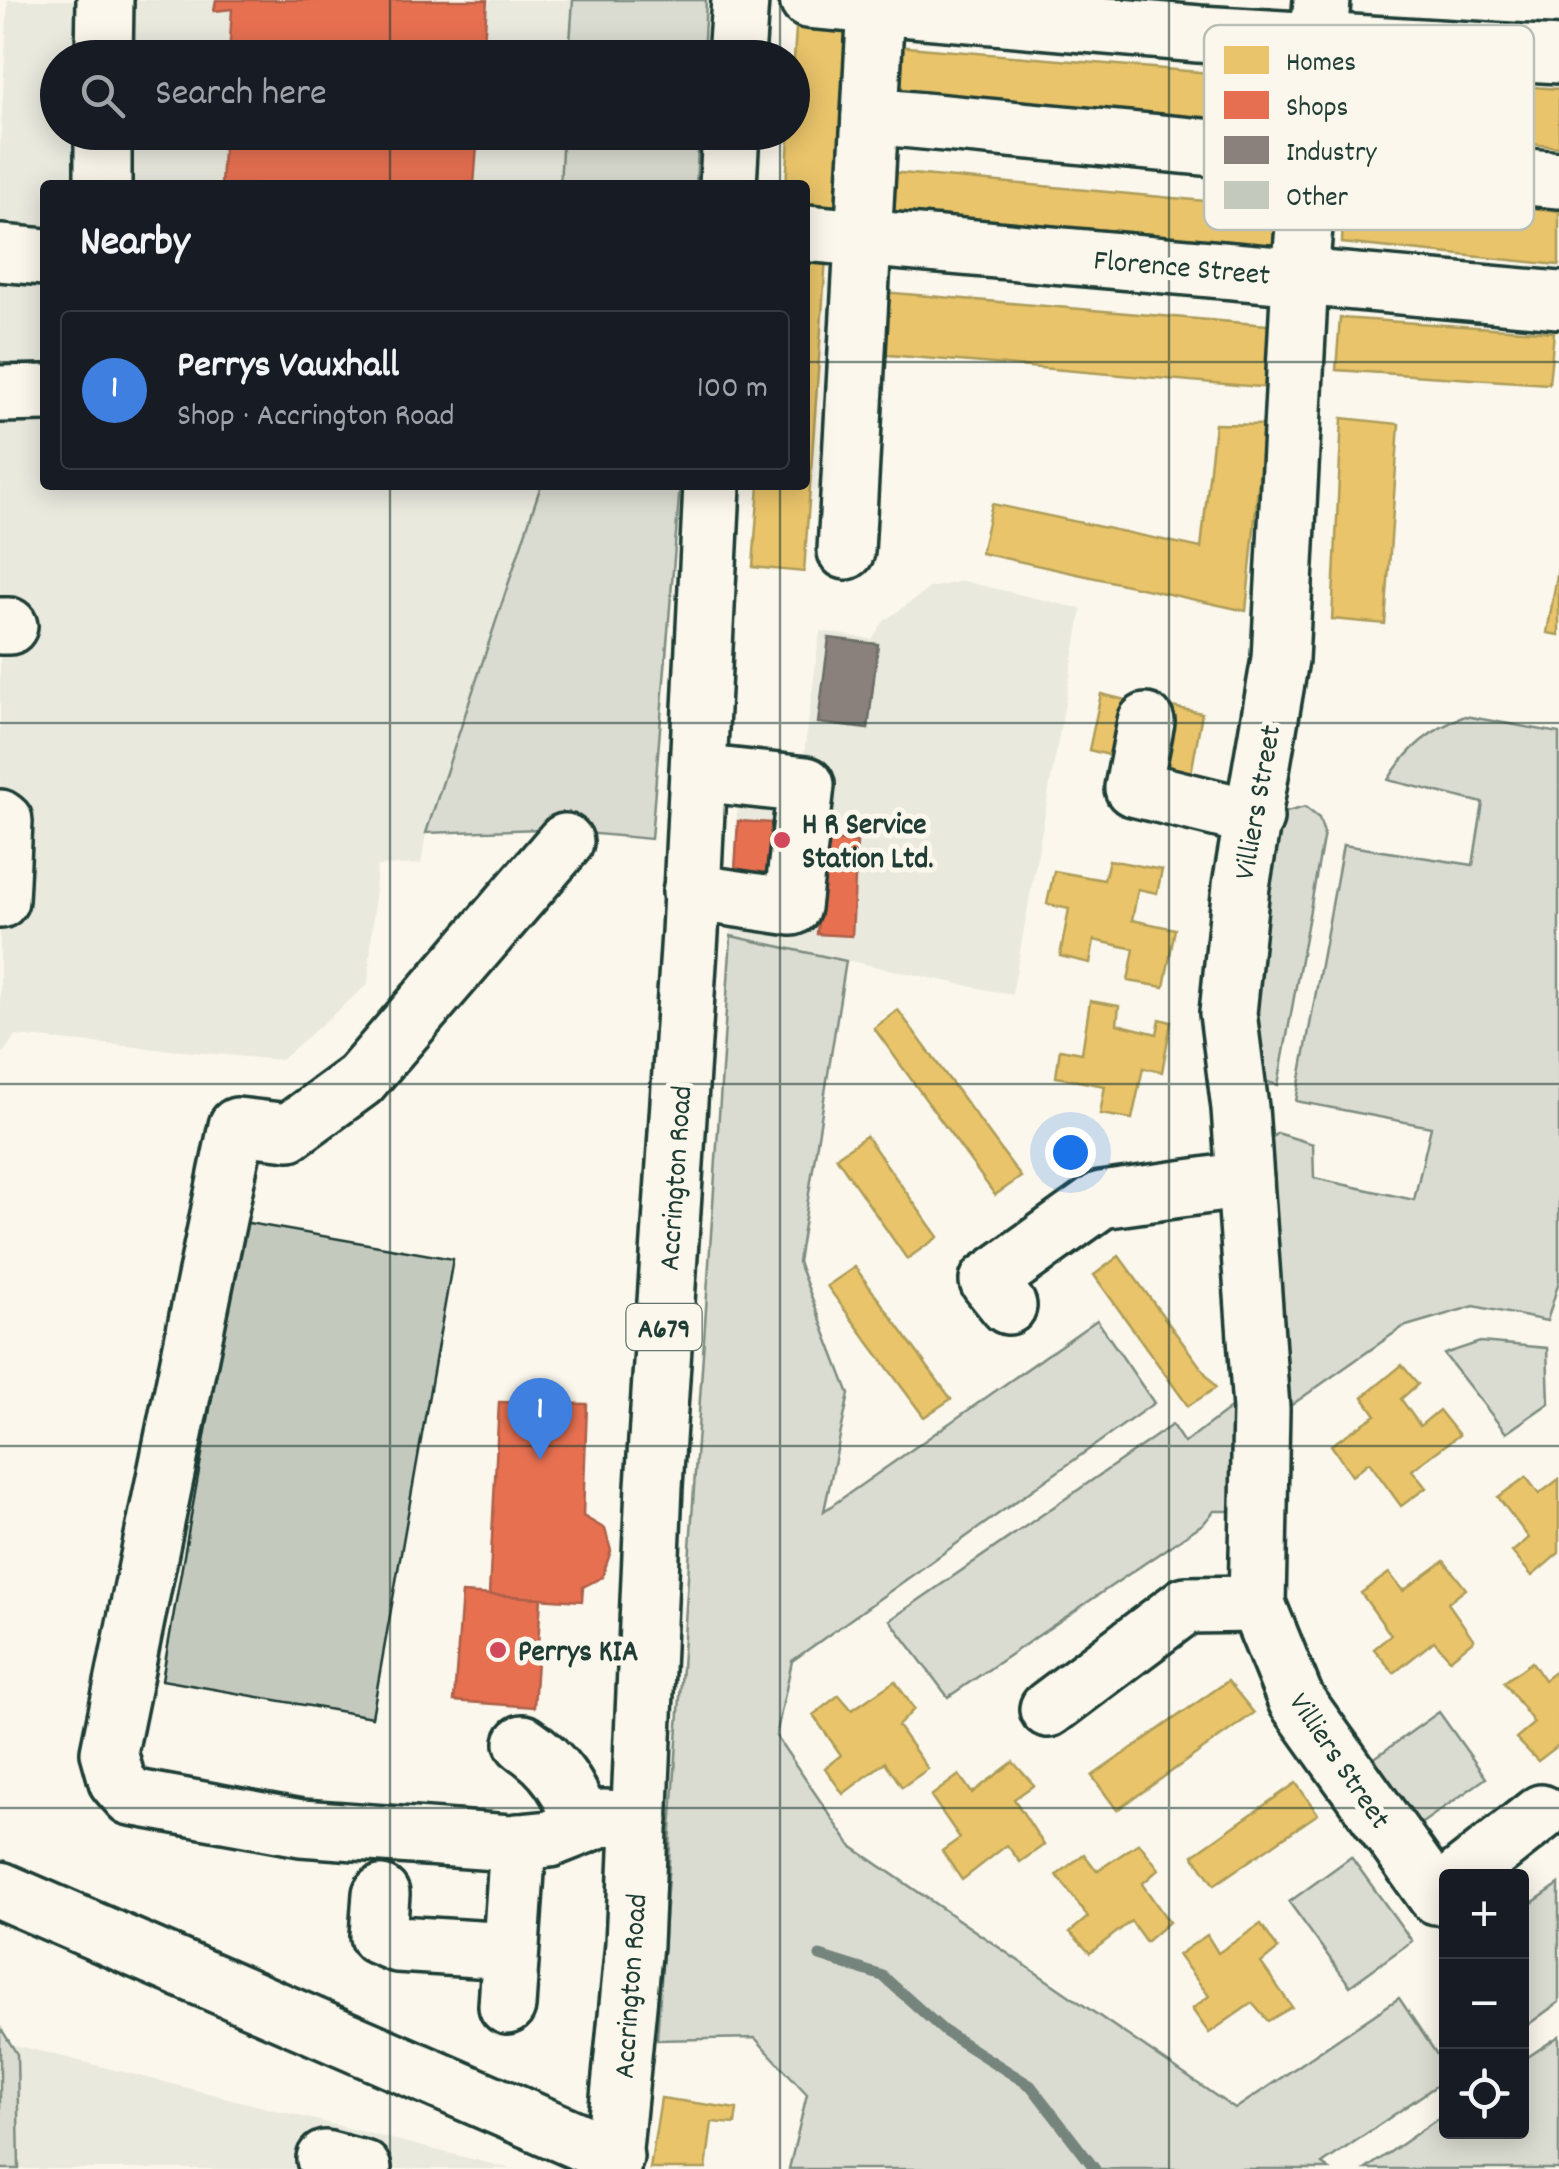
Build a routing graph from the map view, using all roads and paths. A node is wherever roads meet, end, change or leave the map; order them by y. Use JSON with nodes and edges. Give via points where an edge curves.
{"nodes":[{"id":1,"x":105,"y":0,"type":"edge"},
{"id":2,"x":740,"y":0,"type":"edge"},
{"id":3,"x":839,"y":2,"type":"edge"},
{"id":4,"x":1188,"y":16,"type":"edge"},
{"id":5,"x":1320,"y":21,"type":"edge"},
{"id":6,"x":1348,"y":25,"type":"edge"},
{"id":7,"x":104,"y":40,"type":"edge"},
{"id":8,"x":737,"y":40,"type":"edge"},
{"id":9,"x":1534,"y":51,"type":"edge"},
{"id":10,"x":1559,"y":55,"type":"edge"},
{"id":11,"x":870,"y":116,"type":"junction"},
{"id":12,"x":1204,"y":149,"type":"edge"},
{"id":13,"x":104,"y":150,"type":"edge"},
{"id":14,"x":730,"y":150,"type":"edge"},
{"id":15,"x":1534,"y":178,"type":"edge"},
{"id":16,"x":103,"y":180,"type":"edge"},
{"id":17,"x":728,"y":180,"type":"edge"},
{"id":18,"x":1559,"y":180,"type":"edge"},
{"id":19,"x":1304,"y":230,"type":"edge"},
{"id":20,"x":810,"y":233,"type":"edge"},
{"id":21,"x":862,"y":238,"type":"junction"},
{"id":22,"x":0,"y":253,"type":"edge"},
{"id":23,"x":40,"y":257,"type":"edge"},
{"id":24,"x":1300,"y":277,"type":"junction"},
{"id":25,"x":1559,"y":300,"type":"edge"},
{"id":26,"x":40,"y":392,"type":"edge"},
{"id":27,"x":0,"y":394,"type":"edge"},
{"id":28,"x":712,"y":490,"type":"edge"},
{"id":29,"x":846,"y":551,"type":"dead end"},
{"id":30,"x":1146,"y":722,"type":"dead end"},
{"id":31,"x":698,"y":773,"type":"junction"},
{"id":32,"x":0,"y":818,"type":"edge"},
{"id":33,"x":1255,"y":818,"type":"junction"},
{"id":34,"x":564,"y":842,"type":"dead end"},
{"id":35,"x":692,"y":892,"type":"junction"},
{"id":36,"x":0,"y":900,"type":"edge"},
{"id":37,"x":1244,"y":1180,"type":"junction"},
{"id":38,"x":1008,"y":1306,"type":"dead end"},
{"id":39,"x":1257,"y":1604,"type":"junction"},
{"id":40,"x":1048,"y":1709,"type":"dead end"},
{"id":41,"x":523,"y":1743,"type":"dead end"},
{"id":42,"x":1541,"y":1812,"type":"dead end"},
{"id":43,"x":640,"y":1820,"type":"junction"},
{"id":44,"x":583,"y":1824,"type":"junction"},
{"id":45,"x":518,"y":1842,"type":"junction"},
{"id":46,"x":1470,"y":1869,"type":"edge"},
{"id":47,"x":0,"y":1890,"type":"edge"},
{"id":48,"x":381,"y":1894,"type":"dead end"},
{"id":49,"x":1439,"y":1894,"type":"edge"},
{"id":50,"x":510,"y":1951,"type":"junction"},
{"id":51,"x":507,"y":2006,"type":"dead end"},
{"id":52,"x":614,"y":2163,"type":"edge"}],
"edges":[{"from":1,"to":7,"type":"street"},
{"from":2,"to":8,"type":"street"},
{"from":3,"to":4,"type":"street"},
{"from":3,"to":11,"type":"street"},
{"from":4,"to":5,"type":"street"},
{"from":5,"to":6,"type":"street"},
{"from":9,"to":10,"type":"street"},
{"from":11,"to":12,"type":"street"},
{"from":11,"to":21,"type":"street"},
{"from":13,"to":16,"type":"street"},
{"from":14,"to":17,"type":"street"},
{"from":15,"to":18,"type":"street"},
{"from":19,"to":24,"type":"street","name":"Villiers Street"},
{"from":20,"to":21,"type":"street","name":"Florence Street"},
{"from":21,"to":24,"type":"street","name":"Florence Street"},
{"from":21,"to":29,"type":"street"},
{"from":22,"to":23,"type":"street"},
{"from":24,"to":25,"type":"street","name":"Florence Street"},
{"from":24,"to":33,"type":"street","name":"Villiers Street","via":[[1280,659]]},
{"from":26,"to":27,"type":"street"},
{"from":28,"to":31,"type":"street","name":"Accrington Road","number":"A679"},
{"from":30,"to":33,"type":"street","via":[[1133,788]]},
{"from":31,"to":35,"type":"street","name":"Accrington Road","number":"A679"},
{"from":31,"to":35,"type":"street","via":[[778,782],[767,903]]},
{"from":32,"to":36,"type":"street"},
{"from":33,"to":37,"type":"street","name":"Villiers Street","via":[[1228,1013]]},
{"from":34,"to":45,"type":"street","via":[[360,1080],[289,1132],[238,1126],[109,1752],[117,1781],[131,1797],[151,1802],[301,1828]]},
{"from":35,"to":43,"type":"street","name":"Accrington Road","number":"A679"},
{"from":37,"to":38,"type":"street","via":[[1101,1200],[988,1281]]},
{"from":37,"to":39,"type":"street","name":"Villiers Street","via":[[1261,1408]]},
{"from":39,"to":40,"type":"street","via":[[1186,1605]]},
{"from":39,"to":49,"type":"street","name":"Villiers Street","via":[[1296,1700]]},
{"from":41,"to":44,"type":"street","via":[[550,1760]]},
{"from":42,"to":46,"type":"street"},
{"from":43,"to":44,"type":"street"},
{"from":43,"to":52,"type":"street","name":"Accrington Road","number":"A679"},
{"from":44,"to":45,"type":"street","via":[[550,1839]]},
{"from":45,"to":50,"type":"street"},
{"from":47,"to":52,"type":"street"},
{"from":48,"to":50,"type":"street","via":[[378,1936],[397,1944]]},
{"from":50,"to":51,"type":"street"}]}
